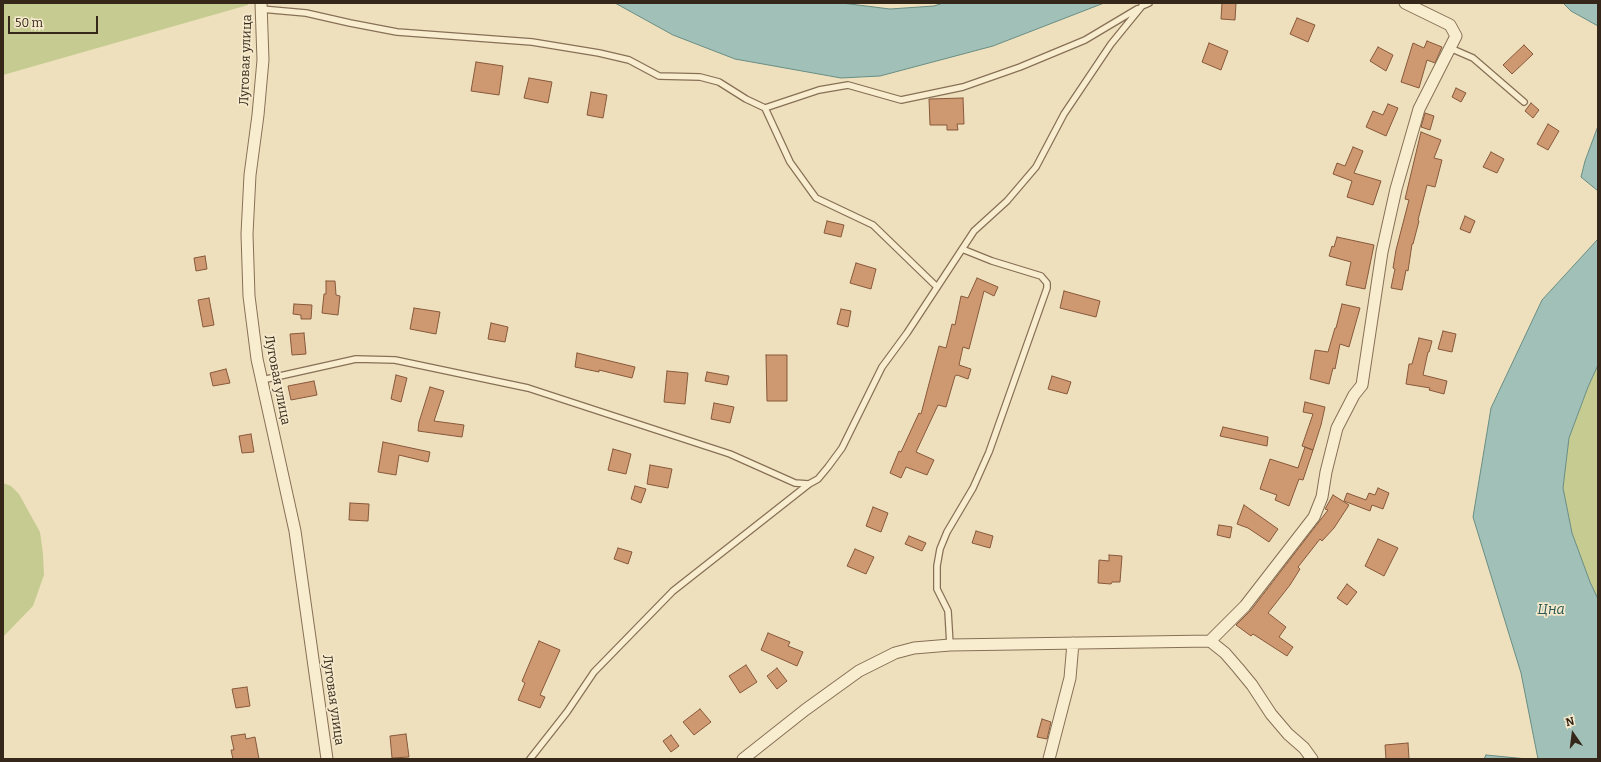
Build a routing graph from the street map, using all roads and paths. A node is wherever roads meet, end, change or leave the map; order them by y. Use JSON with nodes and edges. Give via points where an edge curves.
{"nodes":[{"id":1,"x":1149,"y":3,"type":"edge"},
{"id":2,"x":1405,"y":3,"type":"edge"},
{"id":3,"x":261,"y":6,"type":"edge"},
{"id":4,"x":1142,"y":6,"type":"junction"},
{"id":5,"x":1450,"y":48,"type":"junction"},
{"id":6,"x":1524,"y":102,"type":"dead end"},
{"id":7,"x":765,"y":108,"type":"junction"},
{"id":8,"x":962,"y":249,"type":"junction"},
{"id":9,"x":937,"y":287,"type":"junction"},
{"id":10,"x":262,"y":380,"type":"junction"},
{"id":11,"x":809,"y":484,"type":"junction"},
{"id":12,"x":1210,"y":641,"type":"junction"},
{"id":13,"x":1072,"y":643,"type":"junction"},
{"id":14,"x":950,"y":645,"type":"junction"},
{"id":15,"x":327,"y":759,"type":"edge"},
{"id":16,"x":530,"y":759,"type":"edge"},
{"id":17,"x":743,"y":759,"type":"edge"},
{"id":18,"x":1049,"y":759,"type":"edge"},
{"id":19,"x":1312,"y":759,"type":"edge"}],
"edges":[{"from":1,"to":4,"type":"lane"},
{"from":2,"to":5,"type":"street","via":[[1450,25],[1456,36]]},
{"from":3,"to":7,"type":"lane","via":[[306,12],[397,32],[532,42],[600,53],[629,60],[659,76],[700,77],[719,82]]},
{"from":3,"to":10,"type":"street","name":"Луговая улица","via":[[262,60],[247,234],[249,296]]},
{"from":4,"to":7,"type":"lane","via":[[1085,40],[963,87],[901,100],[848,85],[819,90]]},
{"from":4,"to":8,"type":"lane","via":[[1111,44],[1068,108],[1036,167],[1007,201],[974,230]]},
{"from":5,"to":6,"type":"lane","via":[[1473,58]]},
{"from":5,"to":12,"type":"street","via":[[1419,109],[1398,182],[1382,252],[1362,385],[1337,428],[1318,509],[1245,606]]},
{"from":7,"to":9,"type":"lane","via":[[790,162],[816,198],[873,225]]},
{"from":8,"to":9,"type":"lane"},
{"from":8,"to":14,"type":"lane","via":[[1042,276],[1047,288],[989,452],[940,549],[937,589],[948,611]]},
{"from":9,"to":11,"type":"lane","via":[[882,367],[842,448],[818,479]]},
{"from":10,"to":11,"type":"lane","via":[[356,359],[395,360],[528,388],[730,454],[795,483]]},
{"from":10,"to":15,"type":"street","name":"Луговая улица","via":[[294,531]]},
{"from":11,"to":16,"type":"lane","via":[[673,591],[594,672]]},
{"from":12,"to":13,"type":"street"},
{"from":12,"to":19,"type":"street","via":[[1238,668],[1271,714]]},
{"from":13,"to":14,"type":"street"},
{"from":13,"to":18,"type":"street","via":[[1070,678]]},
{"from":14,"to":17,"type":"street","via":[[914,648],[896,653],[859,671]]}]}
